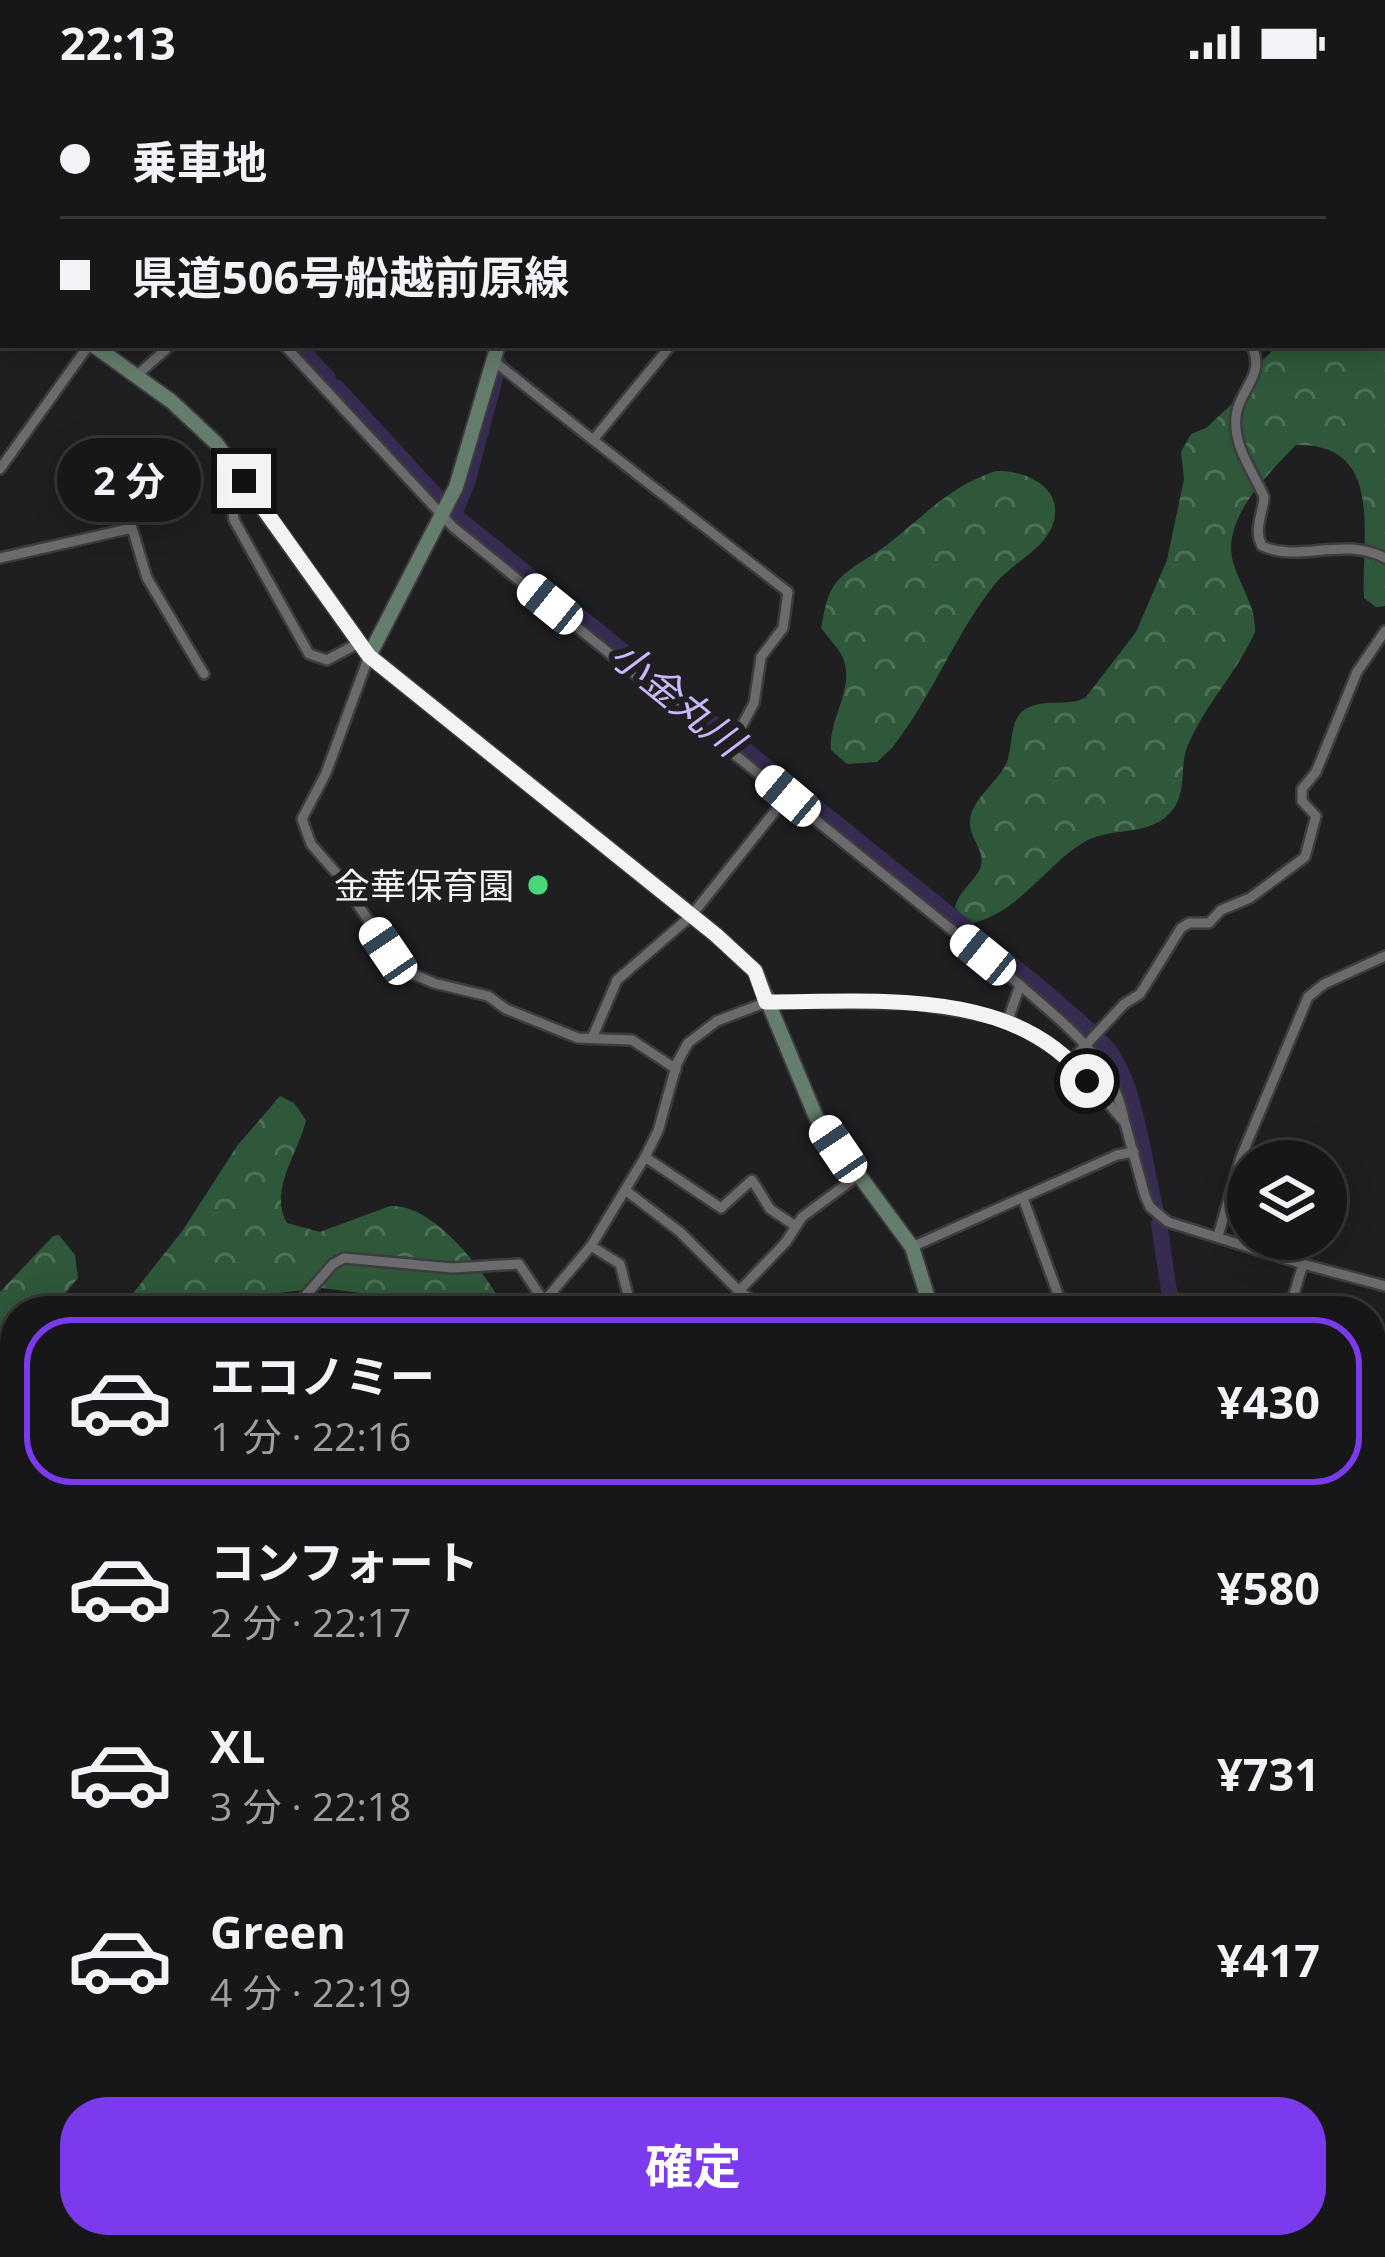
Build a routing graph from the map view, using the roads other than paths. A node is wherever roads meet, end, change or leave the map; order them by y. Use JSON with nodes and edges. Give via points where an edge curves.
{"nodes":[{"id":1,"x":89,"y":348,"type":"edge"},
{"id":2,"x":95,"y":348,"type":"edge"},
{"id":3,"x":168,"y":348,"type":"edge"},
{"id":4,"x":287,"y":348,"type":"edge"},
{"id":5,"x":498,"y":348,"type":"edge"},
{"id":6,"x":668,"y":348,"type":"edge"},
{"id":7,"x":1252,"y":348,"type":"edge"},
{"id":8,"x":498,"y":364,"type":"junction"},
{"id":9,"x":136,"y":376,"type":"junction"},
{"id":10,"x":593,"y":440,"type":"junction"},
{"id":11,"x":0,"y":469,"type":"edge"},
{"id":12,"x":236,"y":470,"type":"junction"},
{"id":13,"x":443,"y":514,"type":"junction"},
{"id":14,"x":0,"y":558,"type":"edge"},
{"id":15,"x":1385,"y":558,"type":"edge"},
{"id":16,"x":1385,"y":631,"type":"edge"},
{"id":17,"x":357,"y":644,"type":"junction"},
{"id":18,"x":369,"y":656,"type":"junction"},
{"id":19,"x":204,"y":674,"type":"dead end"},
{"id":20,"x":730,"y":748,"type":"junction"},
{"id":21,"x":788,"y":796,"type":"junction"},
{"id":22,"x":691,"y":916,"type":"junction"},
{"id":23,"x":1385,"y":956,"type":"edge"},
{"id":24,"x":1020,"y":985,"type":"junction"},
{"id":25,"x":766,"y":1002,"type":"junction"},
{"id":26,"x":1008,"y":1020,"type":"junction"},
{"id":27,"x":593,"y":1036,"type":"junction"},
{"id":28,"x":1085,"y":1046,"type":"junction"},
{"id":29,"x":1072,"y":1060,"type":"junction"},
{"id":30,"x":676,"y":1069,"type":"junction"},
{"id":31,"x":1125,"y":1123,"type":"junction"},
{"id":32,"x":1134,"y":1152,"type":"junction"},
{"id":33,"x":645,"y":1157,"type":"junction"},
{"id":34,"x":859,"y":1174,"type":"junction"},
{"id":35,"x":625,"y":1190,"type":"junction"},
{"id":36,"x":1023,"y":1198,"type":"junction"},
{"id":37,"x":794,"y":1225,"type":"junction"},
{"id":38,"x":1218,"y":1236,"type":"junction"},
{"id":39,"x":591,"y":1246,"type":"junction"},
{"id":40,"x":912,"y":1247,"type":"junction"},
{"id":41,"x":1304,"y":1264,"type":"junction"},
{"id":42,"x":1385,"y":1286,"type":"edge"},
{"id":43,"x":740,"y":1292,"type":"junction"},
{"id":44,"x":305,"y":1296,"type":"edge"},
{"id":45,"x":540,"y":1296,"type":"edge"},
{"id":46,"x":549,"y":1296,"type":"edge"},
{"id":47,"x":628,"y":1296,"type":"edge"},
{"id":48,"x":738,"y":1296,"type":"edge"},
{"id":49,"x":746,"y":1296,"type":"edge"},
{"id":50,"x":927,"y":1296,"type":"edge"},
{"id":51,"x":1059,"y":1296,"type":"edge"},
{"id":52,"x":1294,"y":1296,"type":"edge"}],
"edges":[{"from":1,"to":11,"type":"street"},
{"from":2,"to":9,"type":"main road"},
{"from":3,"to":9,"type":"street"},
{"from":4,"to":13,"type":"street"},
{"from":5,"to":8,"type":"main road"},
{"from":6,"to":10,"type":"street"},
{"from":7,"to":15,"type":"street","via":[[1256,369],[1236,417],[1244,462],[1264,496],[1262,546],[1336,546]]},
{"from":8,"to":10,"type":"street"},
{"from":8,"to":13,"type":"main road"},
{"from":9,"to":12,"type":"main road","via":[[195,422]]},
{"from":10,"to":20,"type":"street","via":[[788,592],[783,628],[761,657],[759,685]]},
{"from":12,"to":17,"type":"main road"},
{"from":12,"to":17,"type":"street","via":[[234,520],[309,654],[328,660]]},
{"from":13,"to":18,"type":"main road"},
{"from":13,"to":20,"type":"street"},
{"from":14,"to":19,"type":"street","via":[[131,528],[147,578]]},
{"from":16,"to":28,"type":"street","via":[[1357,671],[1302,789],[1301,801],[1316,816],[1305,857],[1209,923],[1181,928],[1140,994]]},
{"from":17,"to":18,"type":"main road"},
{"from":18,"to":22,"type":"main road"},
{"from":18,"to":27,"type":"street","via":[[304,811],[310,844],[400,969],[488,996],[578,1038]]},
{"from":20,"to":21,"type":"street"},
{"from":21,"to":22,"type":"street"},
{"from":21,"to":24,"type":"street"},
{"from":22,"to":25,"type":"main road","via":[[755,971]]},
{"from":22,"to":27,"type":"street","via":[[617,980]]},
{"from":23,"to":38,"type":"street","via":[[1308,997],[1241,1157]]},
{"from":24,"to":26,"type":"street"},
{"from":24,"to":28,"type":"street"},
{"from":25,"to":26,"type":"street","via":[[916,1004]]},
{"from":25,"to":30,"type":"street","via":[[699,1033]]},
{"from":25,"to":34,"type":"main road","via":[[816,1117]]},
{"from":26,"to":29,"type":"street"},
{"from":27,"to":30,"type":"street","via":[[632,1040]]},
{"from":28,"to":29,"type":"street"},
{"from":28,"to":31,"type":"street","via":[[1112,1078]]},
{"from":29,"to":31,"type":"street"},
{"from":30,"to":33,"type":"street"},
{"from":31,"to":32,"type":"street"},
{"from":32,"to":36,"type":"street"},
{"from":32,"to":38,"type":"street","via":[[1150,1207],[1168,1222]]},
{"from":33,"to":35,"type":"street"},
{"from":33,"to":37,"type":"street","via":[[721,1208],[752,1180]]},
{"from":34,"to":37,"type":"street"},
{"from":34,"to":40,"type":"main road"},
{"from":35,"to":39,"type":"street"},
{"from":35,"to":43,"type":"street"},
{"from":36,"to":40,"type":"street"},
{"from":36,"to":51,"type":"street"},
{"from":37,"to":43,"type":"street"},
{"from":38,"to":41,"type":"street"},
{"from":39,"to":46,"type":"street"},
{"from":39,"to":47,"type":"street","via":[[620,1264]]},
{"from":40,"to":50,"type":"main road"},
{"from":41,"to":42,"type":"street"},
{"from":41,"to":52,"type":"street"},
{"from":43,"to":48,"type":"street"},
{"from":43,"to":49,"type":"street"},
{"from":44,"to":45,"type":"street","via":[[333,1264],[358,1256],[452,1268],[518,1264]]}]}
